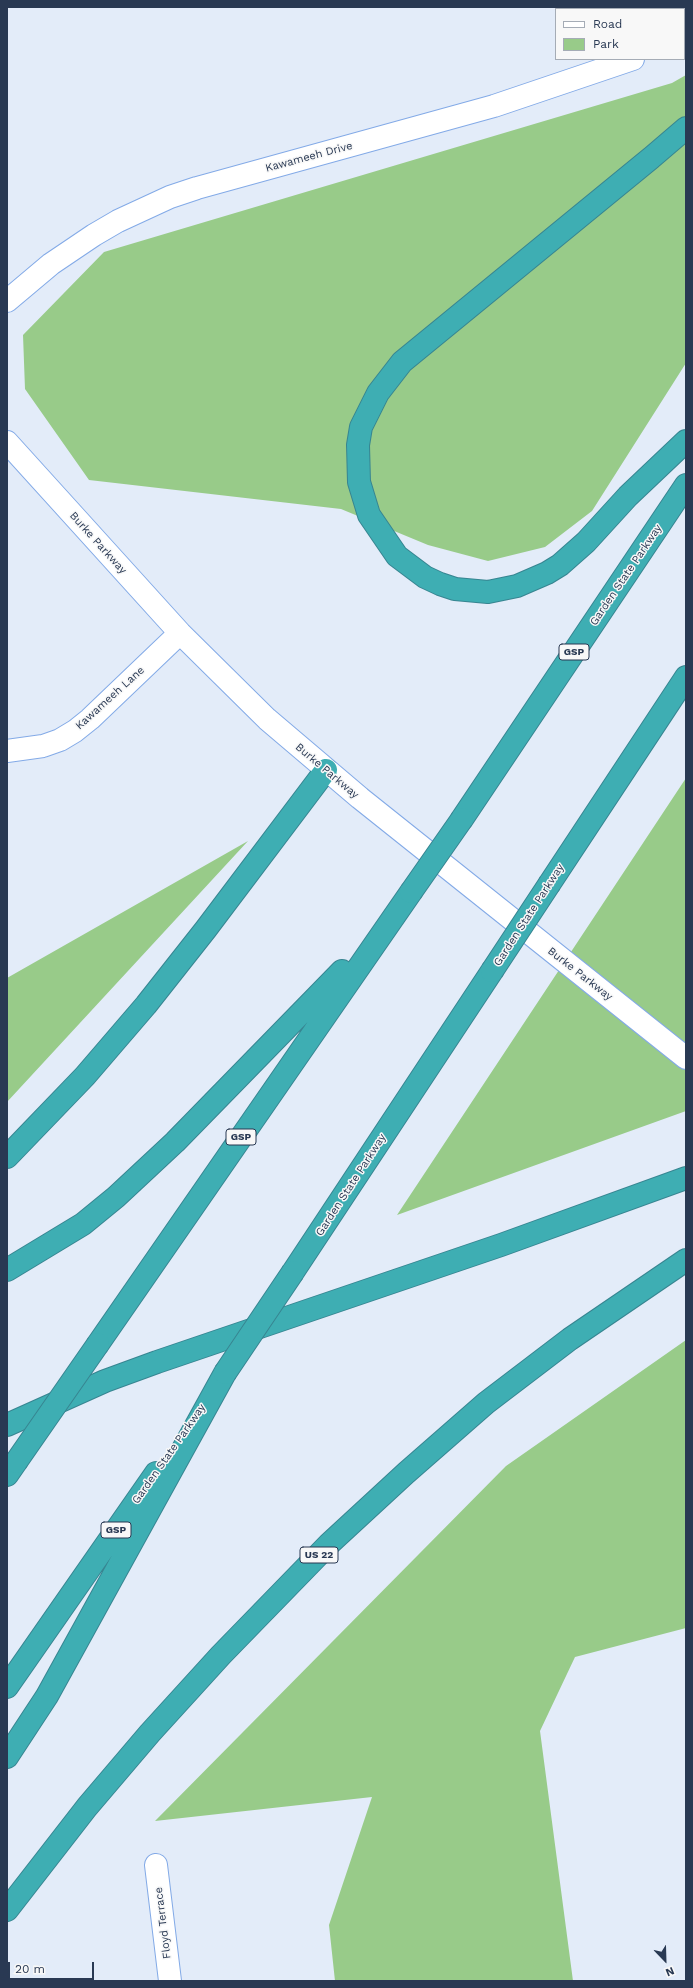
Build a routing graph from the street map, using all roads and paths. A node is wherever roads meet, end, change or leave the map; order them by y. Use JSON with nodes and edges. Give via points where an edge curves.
{"nodes":[{"id":1,"x":630,"y":60,"type":"edge"},
{"id":2,"x":686,"y":128,"type":"edge"},
{"id":3,"x":7,"y":300,"type":"edge"},
{"id":4,"x":686,"y":441,"type":"edge"},
{"id":5,"x":7,"y":442,"type":"edge"},
{"id":6,"x":686,"y":485,"type":"edge"},
{"id":7,"x":180,"y":633,"type":"junction"},
{"id":8,"x":686,"y":677,"type":"edge"},
{"id":9,"x":7,"y":751,"type":"edge"},
{"id":10,"x":326,"y":770,"type":"junction"},
{"id":11,"x":384,"y":929,"type":"junction"},
{"id":12,"x":686,"y":1058,"type":"edge"},
{"id":13,"x":7,"y":1157,"type":"edge"},
{"id":14,"x":686,"y":1178,"type":"edge"},
{"id":15,"x":686,"y":1260,"type":"edge"},
{"id":16,"x":7,"y":1270,"type":"edge"},
{"id":17,"x":225,"y":1373,"type":"junction"},
{"id":18,"x":7,"y":1425,"type":"edge"},
{"id":19,"x":11,"y":1468,"type":"edge"},
{"id":20,"x":7,"y":1688,"type":"edge"},
{"id":21,"x":7,"y":1757,"type":"edge"},
{"id":22,"x":156,"y":1864,"type":"dead end"},
{"id":23,"x":7,"y":1910,"type":"edge"},
{"id":24,"x":170,"y":1981,"type":"edge"}],
"edges":[{"from":1,"to":3,"type":"street","name":"Kawameeh Drive","via":[[494,106],[170,197],[94,235],[51,264]]},
{"from":2,"to":4,"type":"highway","via":[[402,362],[378,393],[362,427],[358,445],[359,482],[369,515],[397,556],[425,577],[440,584],[455,589],[488,592],[518,586],[560,565]]},
{"from":5,"to":7,"type":"street","name":"Burke Parkway"},
{"from":6,"to":11,"type":"highway","name":"Garden State Parkway","number":"GSP","bridge":true,"via":[[462,819]]},
{"from":7,"to":9,"type":"street","name":"Kawameeh Lane","via":[[95,715],[75,730],[60,740],[43,746]]},
{"from":7,"to":10,"type":"street","name":"Burke Parkway","via":[[267,719]]},
{"from":8,"to":17,"type":"highway","name":"Garden State Parkway","number":"GSP","bridge":true},
{"from":10,"to":12,"type":"street","name":"Burke Parkway"},
{"from":10,"to":13,"type":"highway","via":[[146,1005],[85,1076]]},
{"from":11,"to":16,"type":"highway","via":[[175,1142],[116,1197],[83,1224]]},
{"from":11,"to":19,"type":"highway","name":"Garden State Parkway","number":"GSP","bridge":true},
{"from":14,"to":18,"type":"highway","via":[[508,1242],[142,1367]]},
{"from":15,"to":23,"type":"highway","number":"US 22","via":[[576,1335],[486,1403],[406,1472],[329,1544],[160,1722],[87,1807]]},
{"from":17,"to":20,"type":"highway","name":"Garden State Parkway","number":"GSP"},
{"from":17,"to":21,"type":"highway","via":[[47,1696]]},
{"from":22,"to":24,"type":"street","name":"Floyd Terrace"}]}
